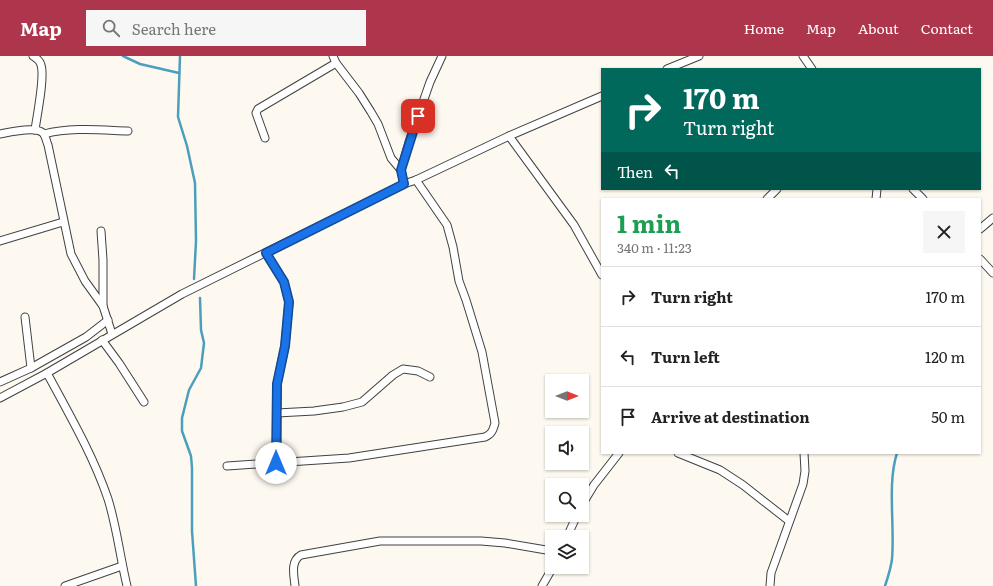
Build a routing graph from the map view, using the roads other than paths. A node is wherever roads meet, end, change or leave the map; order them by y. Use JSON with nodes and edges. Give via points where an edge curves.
{"nodes":[{"id":1,"x":33,"y":56,"type":"edge"},
{"id":2,"x":333,"y":56,"type":"edge"},
{"id":3,"x":442,"y":56,"type":"edge"},
{"id":4,"x":699,"y":56,"type":"edge"},
{"id":5,"x":803,"y":56,"type":"edge"},
{"id":6,"x":336,"y":63,"type":"junction"},
{"id":7,"x":669,"y":68,"type":"edge"},
{"id":8,"x":811,"y":68,"type":"edge"},
{"id":9,"x":601,"y":96,"type":"edge"},
{"id":10,"x":35,"y":130,"type":"junction"},
{"id":11,"x":128,"y":131,"type":"dead end"},
{"id":12,"x":0,"y":134,"type":"edge"},
{"id":13,"x":44,"y":134,"type":"junction"},
{"id":14,"x":509,"y":136,"type":"junction"},
{"id":15,"x":265,"y":138,"type":"dead end"},
{"id":16,"x":401,"y":170,"type":"junction"},
{"id":17,"x":416,"y":180,"type":"junction"},
{"id":18,"x":404,"y":184,"type":"junction"},
{"id":19,"x":776,"y":190,"type":"edge"},
{"id":20,"x":914,"y":190,"type":"edge"},
{"id":21,"x":768,"y":198,"type":"edge"},
{"id":22,"x":922,"y":198,"type":"edge"},
{"id":23,"x":993,"y":218,"type":"edge"},
{"id":24,"x":63,"y":222,"type":"junction"},
{"id":25,"x":981,"y":228,"type":"edge"},
{"id":26,"x":101,"y":231,"type":"dead end"},
{"id":27,"x":0,"y":241,"type":"edge"},
{"id":28,"x":266,"y":253,"type":"junction"},
{"id":29,"x":981,"y":260,"type":"edge"},
{"id":30,"x":601,"y":273,"type":"edge"},
{"id":31,"x":993,"y":273,"type":"edge"},
{"id":32,"x":103,"y":306,"type":"junction"},
{"id":33,"x":26,"y":317,"type":"dead end"},
{"id":34,"x":108,"y":320,"type":"junction"},
{"id":35,"x":112,"y":334,"type":"junction"},
{"id":36,"x":102,"y":340,"type":"junction"},
{"id":37,"x":33,"y":367,"type":"junction"},
{"id":38,"x":44,"y":374,"type":"junction"},
{"id":39,"x":430,"y":377,"type":"dead end"},
{"id":40,"x":0,"y":382,"type":"edge"},
{"id":41,"x":0,"y":398,"type":"edge"},
{"id":42,"x":144,"y":402,"type":"dead end"},
{"id":43,"x":277,"y":412,"type":"junction"},
{"id":44,"x":618,"y":454,"type":"edge"},
{"id":45,"x":680,"y":454,"type":"edge"},
{"id":46,"x":804,"y":454,"type":"edge"},
{"id":47,"x":276,"y":463,"type":"junction"},
{"id":48,"x":227,"y":466,"type":"dead end"},
{"id":49,"x":589,"y":493,"type":"edge"},
{"id":50,"x":790,"y":521,"type":"junction"},
{"id":51,"x":545,"y":550,"type":"edge"},
{"id":52,"x":122,"y":566,"type":"junction"},
{"id":53,"x":549,"y":574,"type":"edge"},
{"id":54,"x":65,"y":586,"type":"edge"},
{"id":55,"x":127,"y":586,"type":"edge"},
{"id":56,"x":295,"y":586,"type":"edge"},
{"id":57,"x":542,"y":586,"type":"edge"},
{"id":58,"x":770,"y":586,"type":"edge"}],
"edges":[{"from":1,"to":10,"type":"street","via":[[42,66]]},
{"from":2,"to":6,"type":"street"},
{"from":3,"to":16,"type":"street","via":[[430,82]]},
{"from":4,"to":7,"type":"street"},
{"from":5,"to":8,"type":"street"},
{"from":6,"to":15,"type":"street","via":[[258,109],[257,119]]},
{"from":6,"to":16,"type":"street","via":[[371,112],[391,158]]},
{"from":9,"to":14,"type":"street"},
{"from":10,"to":12,"type":"street"},
{"from":10,"to":13,"type":"street"},
{"from":11,"to":13,"type":"street","via":[[81,130]]},
{"from":13,"to":24,"type":"street"},
{"from":14,"to":17,"type":"street"},
{"from":14,"to":30,"type":"street","via":[[574,225]]},
{"from":16,"to":18,"type":"street"},
{"from":17,"to":18,"type":"street"},
{"from":17,"to":47,"type":"street","via":[[447,225],[459,282],[482,352],[492,404],[493,430],[485,437],[349,458]]},
{"from":18,"to":28,"type":"street"},
{"from":19,"to":21,"type":"street"},
{"from":20,"to":22,"type":"street"},
{"from":23,"to":25,"type":"street"},
{"from":24,"to":27,"type":"street"},
{"from":24,"to":32,"type":"street","via":[[71,254],[78,269]]},
{"from":26,"to":32,"type":"street"},
{"from":28,"to":35,"type":"street","via":[[182,294]]},
{"from":28,"to":43,"type":"street","via":[[284,282],[289,302],[285,346],[277,384]]},
{"from":29,"to":31,"type":"street"},
{"from":32,"to":34,"type":"street"},
{"from":33,"to":37,"type":"street"},
{"from":34,"to":35,"type":"street"},
{"from":34,"to":37,"type":"street","via":[[86,337]]},
{"from":35,"to":36,"type":"street"},
{"from":36,"to":38,"type":"street"},
{"from":36,"to":42,"type":"street"},
{"from":37,"to":38,"type":"street"},
{"from":37,"to":40,"type":"street"},
{"from":38,"to":41,"type":"street"},
{"from":38,"to":52,"type":"street","via":[[86,447],[108,499]]},
{"from":39,"to":43,"type":"street","via":[[418,371],[403,369],[362,402],[321,410]]},
{"from":43,"to":47,"type":"street"},
{"from":44,"to":49,"type":"street"},
{"from":45,"to":50,"type":"street","via":[[720,470],[743,484]]},
{"from":46,"to":50,"type":"street","via":[[806,471]]},
{"from":47,"to":48,"type":"street"},
{"from":50,"to":58,"type":"street","via":[[771,573]]},
{"from":51,"to":56,"type":"street","via":[[505,543],[380,541],[301,555],[296,558],[294,564]]},
{"from":52,"to":54,"type":"street"},
{"from":52,"to":55,"type":"street"},
{"from":53,"to":57,"type":"street"}]}
